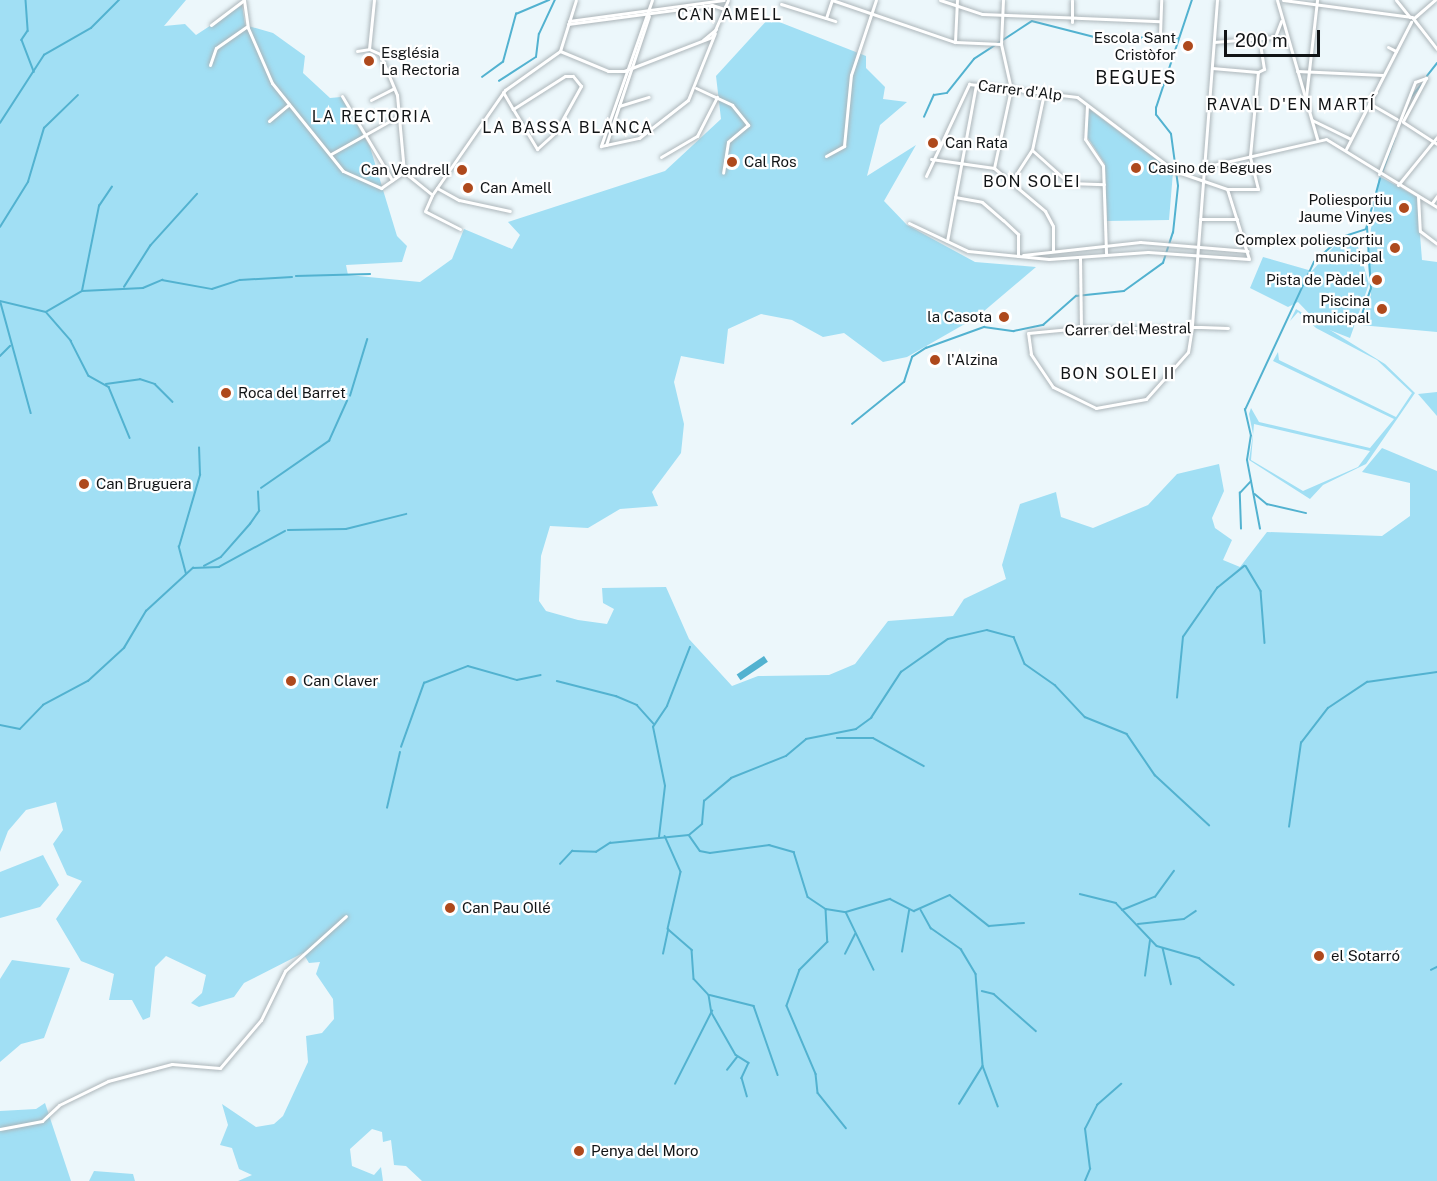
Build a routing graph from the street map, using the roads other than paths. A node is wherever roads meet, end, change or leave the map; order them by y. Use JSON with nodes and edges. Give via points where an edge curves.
{"nodes":[{"id":1,"x":244,"y":0,"type":"edge"},
{"id":2,"x":374,"y":0,"type":"edge"},
{"id":3,"x":576,"y":0,"type":"edge"},
{"id":4,"x":652,"y":0,"type":"edge"},
{"id":5,"x":726,"y":0,"type":"edge"},
{"id":6,"x":794,"y":0,"type":"edge"},
{"id":7,"x":832,"y":0,"type":"edge"},
{"id":8,"x":876,"y":0,"type":"edge"},
{"id":9,"x":940,"y":0,"type":"edge"},
{"id":10,"x":957,"y":0,"type":"edge"},
{"id":11,"x":1003,"y":0,"type":"edge"},
{"id":12,"x":1072,"y":0,"type":"edge"},
{"id":13,"x":1161,"y":0,"type":"edge"},
{"id":14,"x":1217,"y":0,"type":"edge"},
{"id":15,"x":1277,"y":0,"type":"edge"},
{"id":16,"x":1283,"y":0,"type":"edge"},
{"id":17,"x":1396,"y":0,"type":"edge"},
{"id":18,"x":1435,"y":0,"type":"edge"},
{"id":19,"x":1317,"y":2,"type":"edge"},
{"id":20,"x":780,"y":4,"type":"dead end"},
{"id":21,"x":956,"y":5,"type":"junction"},
{"id":22,"x":791,"y":7,"type":"junction"},
{"id":23,"x":724,"y":9,"type":"junction"},
{"id":24,"x":871,"y":13,"type":"junction"},
{"id":25,"x":648,"y":14,"type":"junction"},
{"id":26,"x":1002,"y":15,"type":"junction"},
{"id":27,"x":826,"y":18,"type":"junction"},
{"id":28,"x":1072,"y":20,"type":"junction"},
{"id":29,"x":1281,"y":20,"type":"junction"},
{"id":30,"x":1411,"y":20,"type":"junction"},
{"id":31,"x":835,"y":21,"type":"dead end"},
{"id":32,"x":1160,"y":21,"type":"junction"},
{"id":33,"x":569,"y":22,"type":"junction"},
{"id":34,"x":211,"y":25,"type":"dead end"},
{"id":35,"x":247,"y":26,"type":"junction"},
{"id":36,"x":715,"y":31,"type":"junction"},
{"id":37,"x":1160,"y":35,"type":"dead end"},
{"id":38,"x":708,"y":39,"type":"junction"},
{"id":39,"x":955,"y":42,"type":"junction"},
{"id":40,"x":1214,"y":42,"type":"junction"},
{"id":41,"x":1001,"y":44,"type":"junction"},
{"id":42,"x":709,"y":47,"type":"junction"},
{"id":43,"x":1388,"y":47,"type":"dead end"},
{"id":44,"x":369,"y":49,"type":"junction"},
{"id":45,"x":1261,"y":49,"type":"dead end"},
{"id":46,"x":1437,"y":49,"type":"edge"},
{"id":47,"x":357,"y":51,"type":"dead end"},
{"id":48,"x":560,"y":51,"type":"junction"},
{"id":49,"x":1396,"y":51,"type":"junction"},
{"id":50,"x":210,"y":65,"type":"dead end"},
{"id":51,"x":1212,"y":68,"type":"junction"},
{"id":52,"x":630,"y":69,"type":"junction"},
{"id":53,"x":1309,"y":70,"type":"junction"},
{"id":54,"x":1297,"y":71,"type":"junction"},
{"id":55,"x":1258,"y":72,"type":"junction"},
{"id":56,"x":1383,"y":75,"type":"junction"},
{"id":57,"x":976,"y":85,"type":"junction"},
{"id":58,"x":393,"y":88,"type":"junction"},
{"id":59,"x":696,"y":88,"type":"junction"},
{"id":60,"x":1011,"y":89,"type":"junction"},
{"id":61,"x":503,"y":92,"type":"junction"},
{"id":62,"x":1044,"y":93,"type":"junction"},
{"id":63,"x":342,"y":96,"type":"dead end"},
{"id":64,"x":649,"y":97,"type":"dead end"},
{"id":65,"x":717,"y":97,"type":"junction"},
{"id":66,"x":1306,"y":99,"type":"junction"},
{"id":67,"x":371,"y":100,"type":"dead end"},
{"id":68,"x":1369,"y":103,"type":"junction"},
{"id":69,"x":289,"y":104,"type":"junction"},
{"id":70,"x":1087,"y":105,"type":"junction"},
{"id":71,"x":616,"y":106,"type":"junction"},
{"id":72,"x":513,"y":109,"type":"junction"},
{"id":73,"x":397,"y":117,"type":"junction"},
{"id":74,"x":1398,"y":119,"type":"junction"},
{"id":75,"x":1311,"y":120,"type":"junction"},
{"id":76,"x":269,"y":121,"type":"dead end"},
{"id":77,"x":1403,"y":122,"type":"junction"},
{"id":78,"x":366,"y":135,"type":"junction"},
{"id":79,"x":1437,"y":137,"type":"edge"},
{"id":80,"x":1317,"y":139,"type":"junction"},
{"id":81,"x":1351,"y":139,"type":"junction"},
{"id":82,"x":1435,"y":142,"type":"edge"},
{"id":83,"x":1346,"y":149,"type":"junction"},
{"id":84,"x":1032,"y":150,"type":"junction"},
{"id":85,"x":331,"y":154,"type":"junction"},
{"id":86,"x":826,"y":156,"type":"dead end"},
{"id":87,"x":1250,"y":156,"type":"junction"},
{"id":88,"x":661,"y":157,"type":"dead end"},
{"id":89,"x":931,"y":159,"type":"junction"},
{"id":90,"x":962,"y":165,"type":"junction"},
{"id":91,"x":994,"y":168,"type":"junction"},
{"id":92,"x":1204,"y":168,"type":"junction"},
{"id":93,"x":404,"y":172,"type":"junction"},
{"id":94,"x":723,"y":173,"type":"dead end"},
{"id":95,"x":1379,"y":174,"type":"junction"},
{"id":96,"x":926,"y":177,"type":"dead end"},
{"id":97,"x":392,"y":180,"type":"junction"},
{"id":98,"x":1011,"y":182,"type":"junction"},
{"id":99,"x":1203,"y":183,"type":"junction"},
{"id":100,"x":1104,"y":184,"type":"junction"},
{"id":101,"x":1398,"y":185,"type":"junction"},
{"id":102,"x":437,"y":188,"type":"junction"},
{"id":103,"x":1227,"y":189,"type":"junction"},
{"id":104,"x":432,"y":195,"type":"junction"},
{"id":105,"x":1418,"y":196,"type":"junction"},
{"id":106,"x":1437,"y":196,"type":"edge"},
{"id":107,"x":955,"y":197,"type":"junction"},
{"id":108,"x":1432,"y":203,"type":"junction"},
{"id":109,"x":1437,"y":207,"type":"edge"},
{"id":110,"x":510,"y":211,"type":"dead end"},
{"id":111,"x":1200,"y":219,"type":"junction"},
{"id":112,"x":1237,"y":219,"type":"junction"},
{"id":113,"x":909,"y":223,"type":"dead end"},
{"id":114,"x":460,"y":229,"type":"dead end"},
{"id":115,"x":947,"y":241,"type":"junction"},
{"id":116,"x":1437,"y":244,"type":"edge"},
{"id":117,"x":1105,"y":245,"type":"junction"},
{"id":118,"x":1198,"y":246,"type":"junction"},
{"id":119,"x":1248,"y":250,"type":"junction"},
{"id":120,"x":1053,"y":251,"type":"junction"},
{"id":121,"x":1106,"y":254,"type":"junction"},
{"id":122,"x":1198,"y":254,"type":"junction"},
{"id":123,"x":1018,"y":256,"type":"junction"},
{"id":124,"x":1071,"y":258,"type":"junction"},
{"id":125,"x":1080,"y":258,"type":"junction"},
{"id":126,"x":1080,"y":265,"type":"junction"},
{"id":127,"x":1192,"y":327,"type":"junction"},
{"id":128,"x":1081,"y":328,"type":"junction"},
{"id":129,"x":1228,"y":328,"type":"dead end"},
{"id":130,"x":346,"y":916,"type":"dead end"},
{"id":131,"x":0,"y":1130,"type":"edge"}],
"edges":[{"from":1,"to":34,"type":"street"},
{"from":1,"to":35,"type":"street"},
{"from":2,"to":44,"type":"street"},
{"from":3,"to":33,"type":"street"},
{"from":4,"to":25,"type":"street"},
{"from":5,"to":23,"type":"street"},
{"from":5,"to":25,"type":"street"},
{"from":6,"to":22,"type":"street"},
{"from":7,"to":24,"type":"street"},
{"from":7,"to":27,"type":"street"},
{"from":8,"to":24,"type":"street"},
{"from":9,"to":21,"type":"street"},
{"from":10,"to":21,"type":"street"},
{"from":11,"to":26,"type":"street"},
{"from":12,"to":28,"type":"street"},
{"from":13,"to":32,"type":"street"},
{"from":14,"to":40,"type":"street"},
{"from":15,"to":29,"type":"street"},
{"from":16,"to":19,"type":"street"},
{"from":17,"to":30,"type":"street"},
{"from":18,"to":30,"type":"street"},
{"from":19,"to":30,"type":"street"},
{"from":19,"to":53,"type":"street"},
{"from":20,"to":22,"type":"street"},
{"from":21,"to":26,"type":"street"},
{"from":21,"to":39,"type":"street"},
{"from":22,"to":27,"type":"street"},
{"from":23,"to":25,"type":"street","via":[[712,5]]},
{"from":23,"to":36,"type":"street"},
{"from":24,"to":39,"type":"street"},
{"from":24,"to":86,"type":"street","via":[[851,75],[844,146]]},
{"from":25,"to":33,"type":"street"},
{"from":25,"to":52,"type":"street"},
{"from":26,"to":28,"type":"street"},
{"from":26,"to":41,"type":"street"},
{"from":27,"to":31,"type":"street"},
{"from":28,"to":32,"type":"street"},
{"from":29,"to":40,"type":"street","via":[[1275,37]]},
{"from":29,"to":54,"type":"street"},
{"from":30,"to":46,"type":"street"},
{"from":30,"to":49,"type":"street"},
{"from":32,"to":37,"type":"street"},
{"from":33,"to":48,"type":"street"},
{"from":35,"to":50,"type":"street","via":[[216,48]]},
{"from":35,"to":69,"type":"street","via":[[272,83]]},
{"from":36,"to":38,"type":"street"},
{"from":36,"to":38,"type":"street"},
{"from":38,"to":42,"type":"street"},
{"from":38,"to":42,"type":"street"},
{"from":38,"to":52,"type":"street"},
{"from":39,"to":41,"type":"street"},
{"from":40,"to":51,"type":"street"},
{"from":41,"to":60,"type":"street"},
{"from":42,"to":59,"type":"street"},
{"from":43,"to":49,"type":"street"},
{"from":44,"to":47,"type":"street"},
{"from":44,"to":58,"type":"street","via":[[380,54]]},
{"from":45,"to":55,"type":"street","via":[[1264,69]]},
{"from":48,"to":52,"type":"street","via":[[608,71]]},
{"from":48,"to":61,"type":"street"},
{"from":49,"to":56,"type":"street"},
{"from":51,"to":55,"type":"street"},
{"from":51,"to":92,"type":"street"},
{"from":52,"to":71,"type":"street"},
{"from":53,"to":54,"type":"street"},
{"from":53,"to":56,"type":"street"},
{"from":53,"to":66,"type":"street"},
{"from":54,"to":66,"type":"street"},
{"from":55,"to":87,"type":"street"},
{"from":56,"to":68,"type":"street"},
{"from":57,"to":60,"type":"street","name":"Carrer d'Alp"},
{"from":57,"to":89,"type":"street","name":"Carrer d'Alp","via":[[969,84]]},
{"from":57,"to":90,"type":"street"},
{"from":58,"to":67,"type":"street"},
{"from":58,"to":73,"type":"street"},
{"from":59,"to":65,"type":"street"},
{"from":59,"to":71,"type":"street","via":[[639,138],[603,146]]},
{"from":60,"to":62,"type":"street","name":"Carrer d'Alp"},
{"from":60,"to":91,"type":"street"},
{"from":61,"to":72,"type":"street"},
{"from":61,"to":102,"type":"street"},
{"from":62,"to":70,"type":"street","name":"Carrer d'Alp","via":[[1077,97]]},
{"from":62,"to":84,"type":"street"},
{"from":63,"to":78,"type":"street"},
{"from":64,"to":71,"type":"street"},
{"from":65,"to":88,"type":"street","via":[[697,136]]},
{"from":65,"to":94,"type":"street","via":[[732,105],[748,124],[728,142]]},
{"from":66,"to":75,"type":"street"},
{"from":68,"to":74,"type":"street"},
{"from":68,"to":81,"type":"street"},
{"from":69,"to":76,"type":"street"},
{"from":69,"to":85,"type":"street"},
{"from":70,"to":99,"type":"street","name":"Carrer d'Alp","via":[[1172,168]]},
{"from":70,"to":100,"type":"street","via":[[1085,139],[1103,166]]},
{"from":72,"to":72,"type":"street","via":[[565,76],[579,80],[580,93],[555,134],[537,149]]},
{"from":73,"to":78,"type":"street"},
{"from":73,"to":93,"type":"street"},
{"from":74,"to":77,"type":"street"},
{"from":74,"to":77,"type":"street","via":[[1418,76],[1426,78]]},
{"from":74,"to":95,"type":"street"},
{"from":75,"to":80,"type":"street"},
{"from":75,"to":81,"type":"street"},
{"from":77,"to":82,"type":"street"},
{"from":78,"to":85,"type":"street"},
{"from":78,"to":97,"type":"street"},
{"from":79,"to":82,"type":"street"},
{"from":80,"to":83,"type":"street"},
{"from":80,"to":87,"type":"street"},
{"from":81,"to":83,"type":"street"},
{"from":82,"to":101,"type":"street"},
{"from":83,"to":95,"type":"street"},
{"from":84,"to":98,"type":"street"},
{"from":84,"to":100,"type":"street","via":[[1069,183]]},
{"from":85,"to":97,"type":"street","via":[[353,180],[381,188]]},
{"from":87,"to":92,"type":"street"},
{"from":87,"to":103,"type":"street","name":"Carrer d'Alp","via":[[1258,189]]},
{"from":89,"to":90,"type":"street"},
{"from":89,"to":96,"type":"street"},
{"from":90,"to":91,"type":"street"},
{"from":90,"to":107,"type":"street"},
{"from":91,"to":98,"type":"street"},
{"from":92,"to":99,"type":"street"},
{"from":93,"to":97,"type":"street"},
{"from":93,"to":104,"type":"street"},
{"from":95,"to":101,"type":"street"},
{"from":98,"to":120,"type":"street","via":[[1050,217]]},
{"from":99,"to":103,"type":"street","name":"Carrer d'Alp"},
{"from":99,"to":111,"type":"street"},
{"from":100,"to":117,"type":"street"},
{"from":101,"to":105,"type":"street"},
{"from":102,"to":104,"type":"street"},
{"from":102,"to":110,"type":"street"},
{"from":103,"to":112,"type":"street"},
{"from":104,"to":114,"type":"street","via":[[425,211]]},
{"from":105,"to":108,"type":"street"},
{"from":105,"to":116,"type":"street","via":[[1420,231]]},
{"from":106,"to":108,"type":"street"},
{"from":107,"to":115,"type":"street"},
{"from":107,"to":123,"type":"street","via":[[982,202],[1004,220],[1018,234]]},
{"from":108,"to":109,"type":"street"},
{"from":111,"to":112,"type":"street"},
{"from":111,"to":118,"type":"street"},
{"from":112,"to":119,"type":"street"},
{"from":113,"to":115,"type":"street"},
{"from":115,"to":123,"type":"street","via":[[968,251]]},
{"from":117,"to":118,"type":"street"},
{"from":117,"to":120,"type":"street"},
{"from":117,"to":121,"type":"street"},
{"from":118,"to":119,"type":"street"},
{"from":118,"to":122,"type":"street"},
{"from":119,"to":122,"type":"street","via":[[1249,259]]},
{"from":120,"to":123,"type":"street"},
{"from":121,"to":122,"type":"street"},
{"from":121,"to":125,"type":"street"},
{"from":122,"to":127,"type":"street"},
{"from":123,"to":124,"type":"street"},
{"from":124,"to":125,"type":"street"},
{"from":124,"to":126,"type":"street"},
{"from":125,"to":126,"type":"street"},
{"from":126,"to":128,"type":"street"},
{"from":127,"to":128,"type":"street","name":"Carrer del Mestral"},
{"from":127,"to":128,"type":"street","name":"Carrer del Mestral","via":[[1188,352],[1160,388],[1146,399],[1108,409],[1077,403],[1053,387],[1031,354],[1028,333]]},
{"from":127,"to":129,"type":"street","name":"Carrer del Mestral"},
{"from":130,"to":131,"type":"street","via":[[285,971],[248,1036],[216,1071],[161,1067],[104,1082],[39,1122]]}]}
